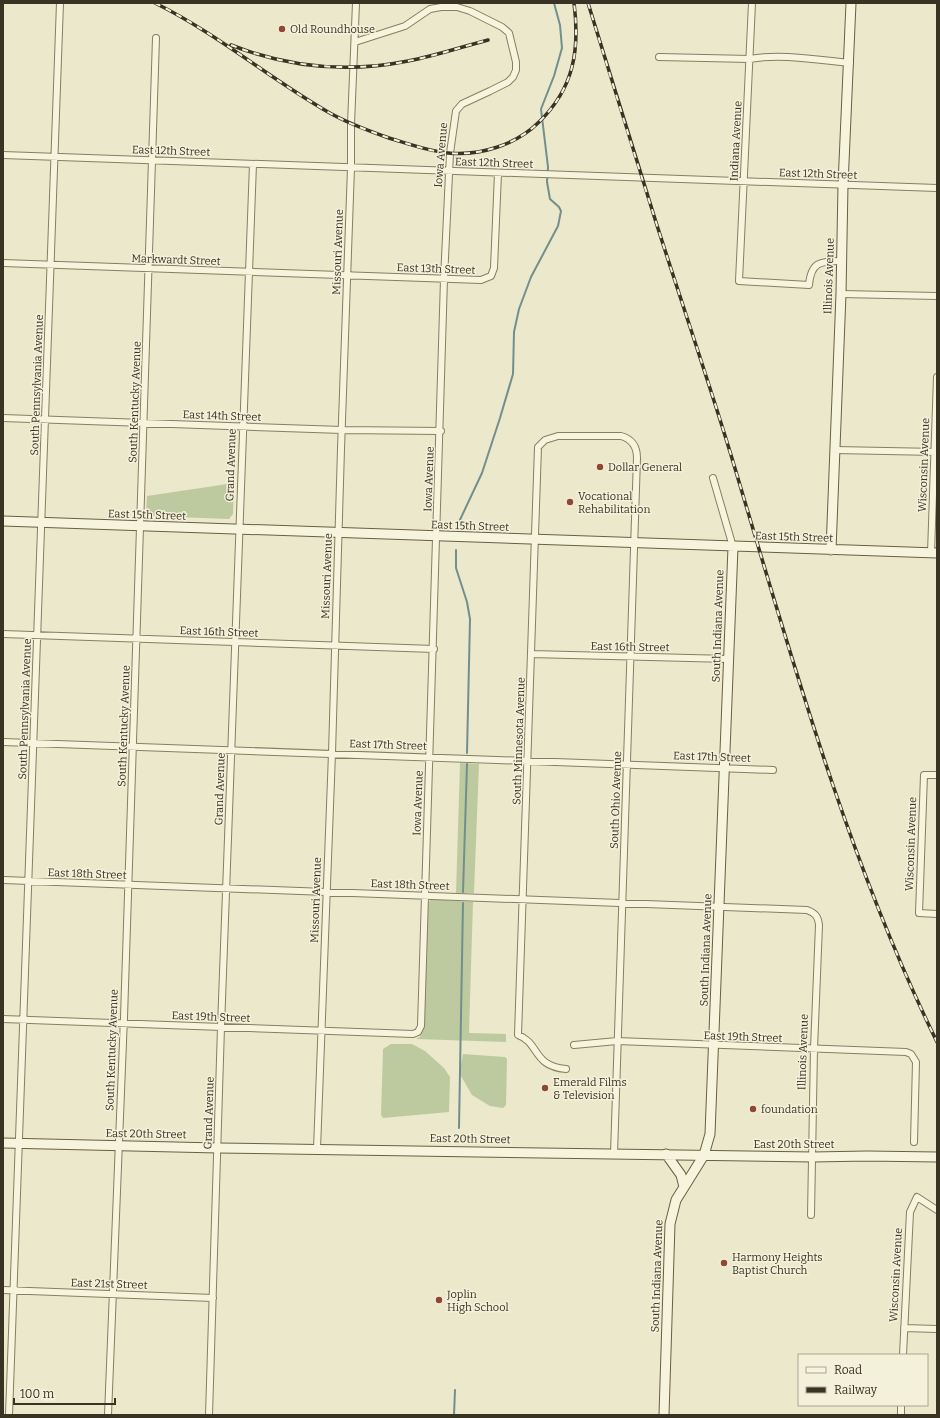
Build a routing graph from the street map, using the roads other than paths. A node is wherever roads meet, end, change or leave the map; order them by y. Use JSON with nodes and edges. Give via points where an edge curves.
{"nodes":[{"id":1,"x":60,"y":3,"type":"edge"},
{"id":2,"x":356,"y":3,"type":"edge"},
{"id":3,"x":752,"y":3,"type":"edge"},
{"id":4,"x":851,"y":3,"type":"edge"},
{"id":5,"x":156,"y":38,"type":"dead end"},
{"id":6,"x":355,"y":42,"type":"junction"},
{"id":7,"x":659,"y":57,"type":"dead end"},
{"id":8,"x":750,"y":59,"type":"junction"},
{"id":9,"x":850,"y":63,"type":"junction"},
{"id":10,"x":3,"y":155,"type":"edge"},
{"id":11,"x":54,"y":156,"type":"junction"},
{"id":12,"x":153,"y":161,"type":"junction"},
{"id":13,"x":253,"y":164,"type":"junction"},
{"id":14,"x":351,"y":168,"type":"junction"},
{"id":15,"x":449,"y":171,"type":"junction"},
{"id":16,"x":498,"y":173,"type":"junction"},
{"id":17,"x":744,"y":182,"type":"junction"},
{"id":18,"x":843,"y":185,"type":"junction"},
{"id":19,"x":937,"y":188,"type":"edge"},
{"id":20,"x":842,"y":261,"type":"junction"},
{"id":21,"x":3,"y":263,"type":"edge"},
{"id":22,"x":51,"y":265,"type":"junction"},
{"id":23,"x":150,"y":269,"type":"junction"},
{"id":24,"x":248,"y":272,"type":"junction"},
{"id":25,"x":347,"y":276,"type":"junction"},
{"id":26,"x":444,"y":279,"type":"junction"},
{"id":27,"x":841,"y":294,"type":"junction"},
{"id":28,"x":937,"y":296,"type":"edge"},
{"id":29,"x":937,"y":377,"type":"edge"},
{"id":30,"x":3,"y":418,"type":"edge"},
{"id":31,"x":46,"y":419,"type":"junction"},
{"id":32,"x":144,"y":423,"type":"junction"},
{"id":33,"x":242,"y":427,"type":"junction"},
{"id":34,"x":342,"y":430,"type":"junction"},
{"id":35,"x":441,"y":431,"type":"junction"},
{"id":36,"x":635,"y":446,"type":"joint"},
{"id":37,"x":835,"y":450,"type":"junction"},
{"id":38,"x":936,"y":452,"type":"edge"},
{"id":39,"x":713,"y":478,"type":"dead end"},
{"id":40,"x":3,"y":521,"type":"edge"},
{"id":41,"x":42,"y":523,"type":"junction"},
{"id":42,"x":141,"y":526,"type":"junction"},
{"id":43,"x":239,"y":530,"type":"junction"},
{"id":44,"x":339,"y":533,"type":"junction"},
{"id":45,"x":437,"y":536,"type":"junction"},
{"id":46,"x":535,"y":540,"type":"junction"},
{"id":47,"x":634,"y":544,"type":"junction"},
{"id":48,"x":733,"y":547,"type":"junction"},
{"id":49,"x":832,"y":550,"type":"junction"},
{"id":50,"x":934,"y":553,"type":"edge"},
{"id":51,"x":3,"y":634,"type":"edge"},
{"id":52,"x":38,"y":635,"type":"junction"},
{"id":53,"x":137,"y":638,"type":"junction"},
{"id":54,"x":236,"y":643,"type":"junction"},
{"id":55,"x":335,"y":646,"type":"junction"},
{"id":56,"x":434,"y":649,"type":"junction"},
{"id":57,"x":531,"y":654,"type":"junction"},
{"id":58,"x":630,"y":657,"type":"junction"},
{"id":59,"x":729,"y":659,"type":"junction"},
{"id":60,"x":3,"y":742,"type":"edge"},
{"id":61,"x":34,"y":743,"type":"junction"},
{"id":62,"x":134,"y":746,"type":"junction"},
{"id":63,"x":232,"y":750,"type":"junction"},
{"id":64,"x":332,"y":753,"type":"junction"},
{"id":65,"x":430,"y":757,"type":"junction"},
{"id":66,"x":528,"y":761,"type":"junction"},
{"id":67,"x":627,"y":764,"type":"junction"},
{"id":68,"x":725,"y":768,"type":"junction"},
{"id":69,"x":773,"y":770,"type":"dead end"},
{"id":70,"x":937,"y":775,"type":"edge"},
{"id":71,"x":3,"y":880,"type":"edge"},
{"id":72,"x":29,"y":881,"type":"junction"},
{"id":73,"x":129,"y":885,"type":"junction"},
{"id":74,"x":226,"y":889,"type":"junction"},
{"id":75,"x":326,"y":892,"type":"junction"},
{"id":76,"x":425,"y":896,"type":"junction"},
{"id":77,"x":523,"y":900,"type":"junction"},
{"id":78,"x":622,"y":903,"type":"junction"},
{"id":79,"x":720,"y":907,"type":"junction"},
{"id":80,"x":816,"y":914,"type":"joint"},
{"id":81,"x":937,"y":914,"type":"edge"},
{"id":82,"x":3,"y":1019,"type":"edge"},
{"id":83,"x":24,"y":1020,"type":"junction"},
{"id":84,"x":124,"y":1024,"type":"junction"},
{"id":85,"x":221,"y":1027,"type":"junction"},
{"id":86,"x":321,"y":1031,"type":"junction"},
{"id":87,"x":418,"y":1032,"type":"joint"},
{"id":88,"x":618,"y":1042,"type":"junction"},
{"id":89,"x":574,"y":1045,"type":"dead end"},
{"id":90,"x":714,"y":1046,"type":"junction"},
{"id":91,"x":814,"y":1050,"type":"junction"},
{"id":92,"x":566,"y":1069,"type":"dead end"},
{"id":93,"x":914,"y":1142,"type":"dead end"},
{"id":94,"x":3,"y":1143,"type":"edge"},
{"id":95,"x":20,"y":1144,"type":"junction"},
{"id":96,"x":118,"y":1146,"type":"junction"},
{"id":97,"x":218,"y":1148,"type":"junction"},
{"id":98,"x":317,"y":1149,"type":"junction"},
{"id":99,"x":614,"y":1154,"type":"junction"},
{"id":100,"x":666,"y":1154,"type":"junction"},
{"id":101,"x":704,"y":1155,"type":"junction"},
{"id":102,"x":813,"y":1157,"type":"junction"},
{"id":103,"x":937,"y":1157,"type":"edge"},
{"id":104,"x":684,"y":1187,"type":"junction"},
{"id":105,"x":937,"y":1210,"type":"edge"},
{"id":106,"x":811,"y":1215,"type":"dead end"},
{"id":107,"x":3,"y":1290,"type":"edge"},
{"id":108,"x":14,"y":1291,"type":"junction"},
{"id":109,"x":114,"y":1294,"type":"junction"},
{"id":110,"x":213,"y":1298,"type":"junction"},
{"id":111,"x":904,"y":1328,"type":"junction"},
{"id":112,"x":937,"y":1330,"type":"edge"},
{"id":113,"x":903,"y":1354,"type":"edge"},
{"id":114,"x":9,"y":1415,"type":"edge"},
{"id":115,"x":108,"y":1415,"type":"edge"},
{"id":116,"x":209,"y":1415,"type":"edge"},
{"id":117,"x":664,"y":1415,"type":"edge"}],
"edges":[{"from":1,"to":11,"type":"street","name":"South Pennsylvania Avenue"},
{"from":2,"to":6,"type":"street","name":"Missouri Avenue"},
{"from":3,"to":8,"type":"street","name":"Indiana Avenue"},
{"from":4,"to":9,"type":"main road","name":"Illinois Avenue"},
{"from":5,"to":12,"type":"street","name":"South Kentucky Avenue"},
{"from":6,"to":14,"type":"street","name":"Missouri Avenue"},
{"from":6,"to":15,"type":"street","name":"Iowa Avenue","via":[[405,26],[430,9],[441,7],[470,10],[509,33],[516,62],[514,76],[490,92],[462,104],[456,111]]},
{"from":7,"to":8,"type":"street"},
{"from":8,"to":9,"type":"street","via":[[780,56]]},
{"from":8,"to":17,"type":"street","name":"Indiana Avenue"},
{"from":9,"to":18,"type":"main road","name":"Illinois Avenue"},
{"from":10,"to":11,"type":"street","name":"East 12th Street"},
{"from":11,"to":12,"type":"street","name":"East 12th Street"},
{"from":11,"to":22,"type":"street","name":"South Pennsylvania Avenue"},
{"from":12,"to":13,"type":"street","name":"East 12th Street"},
{"from":12,"to":23,"type":"street","name":"South Kentucky Avenue"},
{"from":13,"to":14,"type":"street","name":"East 12th Street"},
{"from":13,"to":24,"type":"street","name":"Grand Avenue"},
{"from":14,"to":15,"type":"street","name":"East 12th Street"},
{"from":14,"to":25,"type":"street","name":"Missouri Avenue"},
{"from":15,"to":16,"type":"street","name":"East 12th Street"},
{"from":15,"to":26,"type":"street","name":"Iowa Avenue"},
{"from":16,"to":17,"type":"street","name":"East 12th Street"},
{"from":16,"to":26,"type":"street","name":"East 13th Street","via":[[496,249],[491,276],[481,280]]},
{"from":17,"to":18,"type":"street","name":"East 12th Street"},
{"from":17,"to":20,"type":"street","name":"Indiana Avenue","via":[[739,281],[809,285],[811,271],[819,264]]},
{"from":18,"to":19,"type":"street","name":"East 12th Street"},
{"from":18,"to":20,"type":"main road","name":"Illinois Avenue"},
{"from":20,"to":27,"type":"main road","name":"Illinois Avenue"},
{"from":21,"to":22,"type":"street","name":"Markwardt Street"},
{"from":22,"to":23,"type":"street","name":"Markwardt Street"},
{"from":22,"to":31,"type":"street","name":"South Pennsylvania Avenue"},
{"from":23,"to":24,"type":"street","name":"Markwardt Street"},
{"from":23,"to":32,"type":"street","name":"South Kentucky Avenue"},
{"from":24,"to":25,"type":"street","name":"Markwardt Street"},
{"from":24,"to":33,"type":"street","name":"Grand Avenue"},
{"from":25,"to":26,"type":"street","name":"East 13th Street"},
{"from":25,"to":34,"type":"street","name":"Missouri Avenue"},
{"from":26,"to":35,"type":"street","name":"Iowa Avenue"},
{"from":27,"to":28,"type":"street"},
{"from":27,"to":37,"type":"main road","name":"Illinois Avenue"},
{"from":29,"to":38,"type":"street","name":"Wisconsin Avenue"},
{"from":30,"to":31,"type":"street","name":"East 14th Street"},
{"from":31,"to":32,"type":"street","name":"East 14th Street"},
{"from":31,"to":41,"type":"street","name":"South Pennsylvania Avenue"},
{"from":32,"to":33,"type":"street","name":"East 14th Street"},
{"from":32,"to":42,"type":"street","name":"South Kentucky Avenue"},
{"from":33,"to":34,"type":"street","name":"East 14th Street"},
{"from":33,"to":43,"type":"street","name":"Grand Avenue"},
{"from":34,"to":35,"type":"street","name":"East 14th Street"},
{"from":34,"to":44,"type":"street","name":"Missouri Avenue"},
{"from":35,"to":45,"type":"street","name":"Iowa Avenue"},
{"from":36,"to":46,"type":"street","name":"South Minnesota Avenue","via":[[621,436],[558,436],[544,440],[538,447]]},
{"from":36,"to":47,"type":"street","name":"South Ohio Avenue","via":[[637,458]]},
{"from":37,"to":38,"type":"street"},
{"from":37,"to":49,"type":"main road","name":"Illinois Avenue"},
{"from":38,"to":50,"type":"street","name":"Wisconsin Avenue"},
{"from":39,"to":48,"type":"street","name":"South Indiana Avenue"},
{"from":40,"to":41,"type":"main road","name":"East 15th Street"},
{"from":41,"to":42,"type":"main road","name":"East 15th Street"},
{"from":41,"to":52,"type":"street","name":"South Pennsylvania Avenue"},
{"from":42,"to":43,"type":"main road","name":"East 15th Street"},
{"from":42,"to":53,"type":"street","name":"South Kentucky Avenue"},
{"from":43,"to":44,"type":"main road","name":"East 15th Street"},
{"from":43,"to":54,"type":"street","name":"Grand Avenue"},
{"from":44,"to":45,"type":"main road","name":"East 15th Street"},
{"from":44,"to":55,"type":"street","name":"Missouri Avenue"},
{"from":45,"to":46,"type":"main road","name":"East 15th Street"},
{"from":45,"to":56,"type":"street","name":"Iowa Avenue"},
{"from":46,"to":47,"type":"main road","name":"East 15th Street"},
{"from":46,"to":57,"type":"street","name":"South Minnesota Avenue"},
{"from":47,"to":48,"type":"main road","name":"East 15th Street"},
{"from":47,"to":58,"type":"street","name":"South Ohio Avenue"},
{"from":48,"to":49,"type":"main road","name":"East 15th Street"},
{"from":48,"to":59,"type":"main road","name":"South Indiana Avenue"},
{"from":49,"to":50,"type":"main road","name":"East 15th Street"},
{"from":51,"to":52,"type":"street","name":"East 16th Street"},
{"from":52,"to":53,"type":"street","name":"East 16th Street"},
{"from":52,"to":61,"type":"street","name":"South Pennsylvania Avenue"},
{"from":53,"to":54,"type":"street","name":"East 16th Street"},
{"from":53,"to":62,"type":"street","name":"South Kentucky Avenue"},
{"from":54,"to":55,"type":"street","name":"East 16th Street"},
{"from":54,"to":63,"type":"street","name":"Grand Avenue"},
{"from":55,"to":56,"type":"street","name":"East 16th Street"},
{"from":55,"to":64,"type":"street","name":"Missouri Avenue"},
{"from":56,"to":65,"type":"street","name":"Iowa Avenue"},
{"from":57,"to":58,"type":"street","name":"East 16th Street"},
{"from":57,"to":66,"type":"street","name":"South Minnesota Avenue"},
{"from":58,"to":59,"type":"street","name":"East 16th Street"},
{"from":58,"to":67,"type":"street","name":"South Ohio Avenue"},
{"from":59,"to":68,"type":"main road","name":"South Indiana Avenue"},
{"from":60,"to":61,"type":"street","name":"East 17th Street"},
{"from":61,"to":62,"type":"street","name":"East 17th Street"},
{"from":61,"to":72,"type":"street","name":"South Pennsylvania Avenue"},
{"from":62,"to":63,"type":"street","name":"East 17th Street"},
{"from":62,"to":73,"type":"street","name":"South Kentucky Avenue"},
{"from":63,"to":64,"type":"street","name":"East 17th Street"},
{"from":63,"to":74,"type":"street","name":"Grand Avenue"},
{"from":64,"to":65,"type":"street","name":"East 17th Street"},
{"from":64,"to":75,"type":"street","name":"Missouri Avenue"},
{"from":65,"to":66,"type":"street","name":"East 17th Street"},
{"from":65,"to":76,"type":"street","name":"Iowa Avenue"},
{"from":66,"to":67,"type":"street","name":"East 17th Street"},
{"from":66,"to":77,"type":"street","name":"South Minnesota Avenue"},
{"from":67,"to":68,"type":"street","name":"East 17th Street"},
{"from":67,"to":78,"type":"street","name":"South Ohio Avenue"},
{"from":68,"to":69,"type":"street","name":"East 17th Street"},
{"from":68,"to":79,"type":"main road","name":"South Indiana Avenue"},
{"from":70,"to":81,"type":"street","name":"Wisconsin Avenue","via":[[924,775],[919,913]]},
{"from":71,"to":72,"type":"street","name":"East 18th Street"},
{"from":72,"to":73,"type":"street","name":"East 18th Street"},
{"from":72,"to":83,"type":"street","name":"South Pennsylvania Avenue"},
{"from":73,"to":74,"type":"street","name":"East 18th Street"},
{"from":73,"to":84,"type":"street","name":"South Kentucky Avenue"},
{"from":74,"to":75,"type":"street","name":"East 18th Street"},
{"from":74,"to":85,"type":"street","name":"Grand Avenue"},
{"from":75,"to":76,"type":"street","name":"East 18th Street"},
{"from":75,"to":86,"type":"street","name":"Missouri Avenue"},
{"from":76,"to":77,"type":"street","name":"East 18th Street"},
{"from":76,"to":87,"type":"street","name":"Iowa Avenue","via":[[422,1026]]},
{"from":77,"to":78,"type":"street","name":"East 18th Street"},
{"from":77,"to":92,"type":"street","name":"South Minnesota Avenue","via":[[518,1035],[527,1041],[546,1064]]},
{"from":78,"to":79,"type":"street","name":"East 18th Street"},
{"from":78,"to":88,"type":"street","name":"South Ohio Avenue"},
{"from":79,"to":80,"type":"street","name":"East 18th Street","via":[[807,910]]},
{"from":79,"to":90,"type":"main road","name":"South Indiana Avenue"},
{"from":80,"to":91,"type":"street","name":"Illinois Avenue","via":[[820,925]]},
{"from":82,"to":83,"type":"street","name":"East 19th Street"},
{"from":83,"to":84,"type":"street","name":"East 19th Street"},
{"from":83,"to":95,"type":"street","name":"South Pennsylvania Avenue"},
{"from":84,"to":85,"type":"street","name":"East 19th Street"},
{"from":84,"to":96,"type":"street","name":"South Kentucky Avenue"},
{"from":85,"to":86,"type":"street","name":"East 19th Street"},
{"from":85,"to":97,"type":"street","name":"Grand Avenue"},
{"from":86,"to":87,"type":"street","name":"East 19th Street","via":[[413,1034]]},
{"from":86,"to":98,"type":"street","name":"Missouri Avenue"},
{"from":88,"to":89,"type":"street","name":"East 19th Street"},
{"from":88,"to":90,"type":"street","name":"East 19th Street"},
{"from":88,"to":99,"type":"street","name":"South Ohio Avenue"},
{"from":90,"to":91,"type":"street","name":"East 19th Street"},
{"from":90,"to":101,"type":"main road","name":"South Indiana Avenue","via":[[710,1134]]},
{"from":91,"to":93,"type":"street","name":"East 19th Street","via":[[901,1051],[911,1054],[916,1062]]},
{"from":91,"to":102,"type":"street","name":"Illinois Avenue"},
{"from":94,"to":95,"type":"main road","name":"East 20th Street"},
{"from":95,"to":96,"type":"main road","name":"East 20th Street"},
{"from":95,"to":108,"type":"street","name":"South Pennsylvania Avenue"},
{"from":96,"to":97,"type":"main road","name":"East 20th Street"},
{"from":96,"to":109,"type":"street","name":"South Kentucky Avenue"},
{"from":97,"to":98,"type":"main road","name":"East 20th Street"},
{"from":97,"to":110,"type":"street","name":"Grand Avenue"},
{"from":98,"to":99,"type":"main road","name":"East 20th Street"},
{"from":99,"to":100,"type":"main road","name":"East 20th Street"},
{"from":100,"to":101,"type":"main road","name":"East 20th Street"},
{"from":100,"to":104,"type":"main road","via":[[681,1175]]},
{"from":101,"to":102,"type":"main road","name":"East 20th Street"},
{"from":101,"to":104,"type":"main road","name":"South Indiana Avenue"},
{"from":102,"to":103,"type":"main road","name":"East 20th Street"},
{"from":102,"to":106,"type":"street","name":"Illinois Avenue"},
{"from":104,"to":117,"type":"main road","name":"South Indiana Avenue","via":[[676,1200],[670,1224]]},
{"from":105,"to":111,"type":"street","name":"Wisconsin Avenue","via":[[917,1197],[911,1208]]},
{"from":107,"to":108,"type":"street","name":"East 21st Street"},
{"from":108,"to":109,"type":"street","name":"East 21st Street"},
{"from":108,"to":114,"type":"street","name":"South Pennsylvania Avenue"},
{"from":109,"to":110,"type":"street","name":"East 21st Street"},
{"from":109,"to":115,"type":"street","name":"South Kentucky Avenue"},
{"from":110,"to":116,"type":"street","name":"Grand Avenue"},
{"from":111,"to":112,"type":"street"},
{"from":111,"to":113,"type":"street","name":"Wisconsin Avenue"}]}
